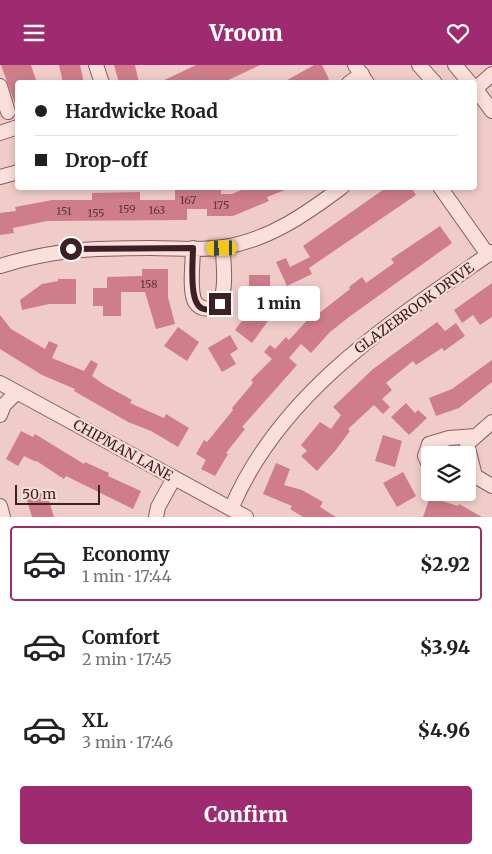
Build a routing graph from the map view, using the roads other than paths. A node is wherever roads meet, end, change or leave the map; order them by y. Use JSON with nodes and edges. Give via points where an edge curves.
{"nodes":[{"id":1,"x":96,"y":65,"type":"edge"},
{"id":2,"x":419,"y":65,"type":"edge"},
{"id":3,"x":456,"y":65,"type":"edge"},
{"id":4,"x":492,"y":75,"type":"edge"},
{"id":5,"x":101,"y":80,"type":"edge"},
{"id":6,"x":432,"y":80,"type":"edge"},
{"id":7,"x":468,"y":80,"type":"edge"},
{"id":8,"x":0,"y":86,"type":"edge"},
{"id":9,"x":477,"y":87,"type":"edge"},
{"id":10,"x":477,"y":92,"type":"edge"},
{"id":11,"x":8,"y":111,"type":"dead end"},
{"id":12,"x":492,"y":111,"type":"edge"},
{"id":13,"x":15,"y":128,"type":"edge"},
{"id":14,"x":0,"y":133,"type":"edge"},
{"id":15,"x":15,"y":173,"type":"edge"},
{"id":16,"x":0,"y":177,"type":"edge"},
{"id":17,"x":338,"y":190,"type":"edge"},
{"id":18,"x":442,"y":190,"type":"edge"},
{"id":19,"x":193,"y":248,"type":"junction"},
{"id":20,"x":222,"y":248,"type":"junction"},
{"id":21,"x":490,"y":253,"type":"edge"},
{"id":22,"x":0,"y":266,"type":"edge"},
{"id":23,"x":0,"y":383,"type":"edge"},
{"id":24,"x":16,"y":393,"type":"junction"},
{"id":25,"x":0,"y":415,"type":"edge"},
{"id":26,"x":492,"y":422,"type":"edge"},
{"id":27,"x":476,"y":436,"type":"junction"},
{"id":28,"x":428,"y":446,"type":"edge"},
{"id":29,"x":467,"y":446,"type":"edge"},
{"id":30,"x":174,"y":478,"type":"junction"},
{"id":31,"x":476,"y":478,"type":"edge"},
{"id":32,"x":492,"y":485,"type":"edge"},
{"id":33,"x":0,"y":506,"type":"edge"},
{"id":34,"x":230,"y":509,"type":"junction"},
{"id":35,"x":3,"y":517,"type":"edge"},
{"id":36,"x":156,"y":517,"type":"edge"},
{"id":37,"x":246,"y":517,"type":"edge"}],
"edges":[{"from":1,"to":5,"type":"street"},
{"from":2,"to":6,"type":"street"},
{"from":3,"to":7,"type":"street"},
{"from":4,"to":9,"type":"street"},
{"from":8,"to":11,"type":"street"},
{"from":10,"to":12,"type":"street"},
{"from":13,"to":14,"type":"street"},
{"from":15,"to":16,"type":"street"},
{"from":17,"to":20,"type":"street","via":[[276,231]]},
{"from":18,"to":21,"type":"street"},
{"from":19,"to":20,"type":"street"},
{"from":19,"to":20,"type":"street","via":[[193,295],[203,309],[212,309],[220,304]]},
{"from":19,"to":22,"type":"street","via":[[71,249]]},
{"from":21,"to":34,"type":"street","name":"GLAZEBROOK DRIVE","via":[[367,340],[332,371],[279,428],[256,461]]},
{"from":23,"to":24,"type":"street","name":"CHIPMAN LANE"},
{"from":24,"to":25,"type":"street","via":[[4,405]]},
{"from":24,"to":30,"type":"street","name":"CHIPMAN LANE"},
{"from":26,"to":27,"type":"street"},
{"from":27,"to":28,"type":"street","via":[[449,438]]},
{"from":27,"to":29,"type":"street"},
{"from":30,"to":34,"type":"street","name":"CHIPMAN LANE"},
{"from":30,"to":36,"type":"street"},
{"from":31,"to":32,"type":"street"},
{"from":33,"to":35,"type":"street"},
{"from":34,"to":37,"type":"street","name":"CHIPMAN LANE"}]}
